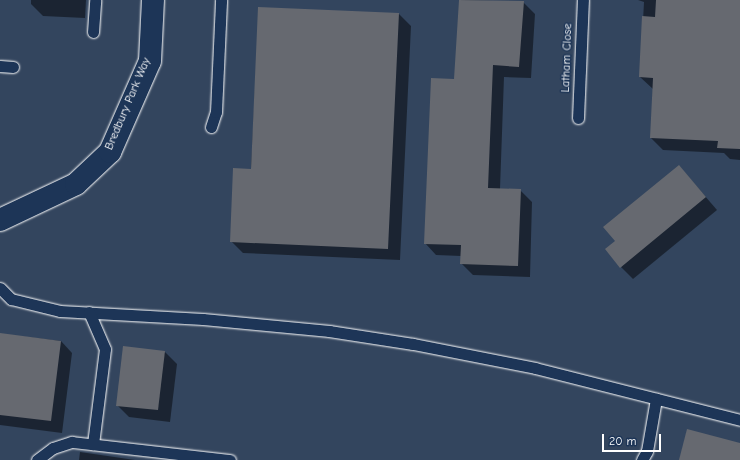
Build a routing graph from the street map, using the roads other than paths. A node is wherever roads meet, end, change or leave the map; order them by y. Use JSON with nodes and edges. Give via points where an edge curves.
{"nodes":[{"id":1,"x":94,"y":0,"type":"edge"},
{"id":2,"x":153,"y":0,"type":"edge"},
{"id":3,"x":221,"y":0,"type":"edge"},
{"id":4,"x":583,"y":0,"type":"edge"},
{"id":5,"x":93,"y":32,"type":"dead end"},
{"id":6,"x":0,"y":66,"type":"edge"},
{"id":7,"x":13,"y":67,"type":"dead end"},
{"id":8,"x":578,"y":118,"type":"dead end"},
{"id":9,"x":211,"y":127,"type":"dead end"},
{"id":10,"x":0,"y":220,"type":"edge"},
{"id":11,"x":0,"y":288,"type":"edge"},
{"id":12,"x":89,"y":312,"type":"junction"},
{"id":13,"x":656,"y":399,"type":"junction"},
{"id":14,"x":740,"y":420,"type":"edge"},
{"id":15,"x":93,"y":444,"type":"junction"},
{"id":16,"x":37,"y":460,"type":"edge"},
{"id":17,"x":230,"y":460,"type":"edge"},
{"id":18,"x":642,"y":460,"type":"edge"}],
"edges":[{"from":1,"to":5,"type":"lane"},
{"from":2,"to":10,"type":"street","name":"Bredbury Park Way","via":[[150,61],[110,152],[76,184]]},
{"from":3,"to":9,"type":"lane","via":[[216,112]]},
{"from":4,"to":8,"type":"lane","name":"Latham Close"},
{"from":6,"to":7,"type":"lane"},
{"from":11,"to":12,"type":"lane","via":[[11,299],[60,311]]},
{"from":12,"to":13,"type":"lane","via":[[329,331],[413,344],[535,368]]},
{"from":12,"to":15,"type":"lane","via":[[105,349]]},
{"from":13,"to":14,"type":"lane"},
{"from":13,"to":18,"type":"lane","via":[[647,451]]},
{"from":15,"to":16,"type":"lane","via":[[64,444]]},
{"from":15,"to":17,"type":"lane"}]}
